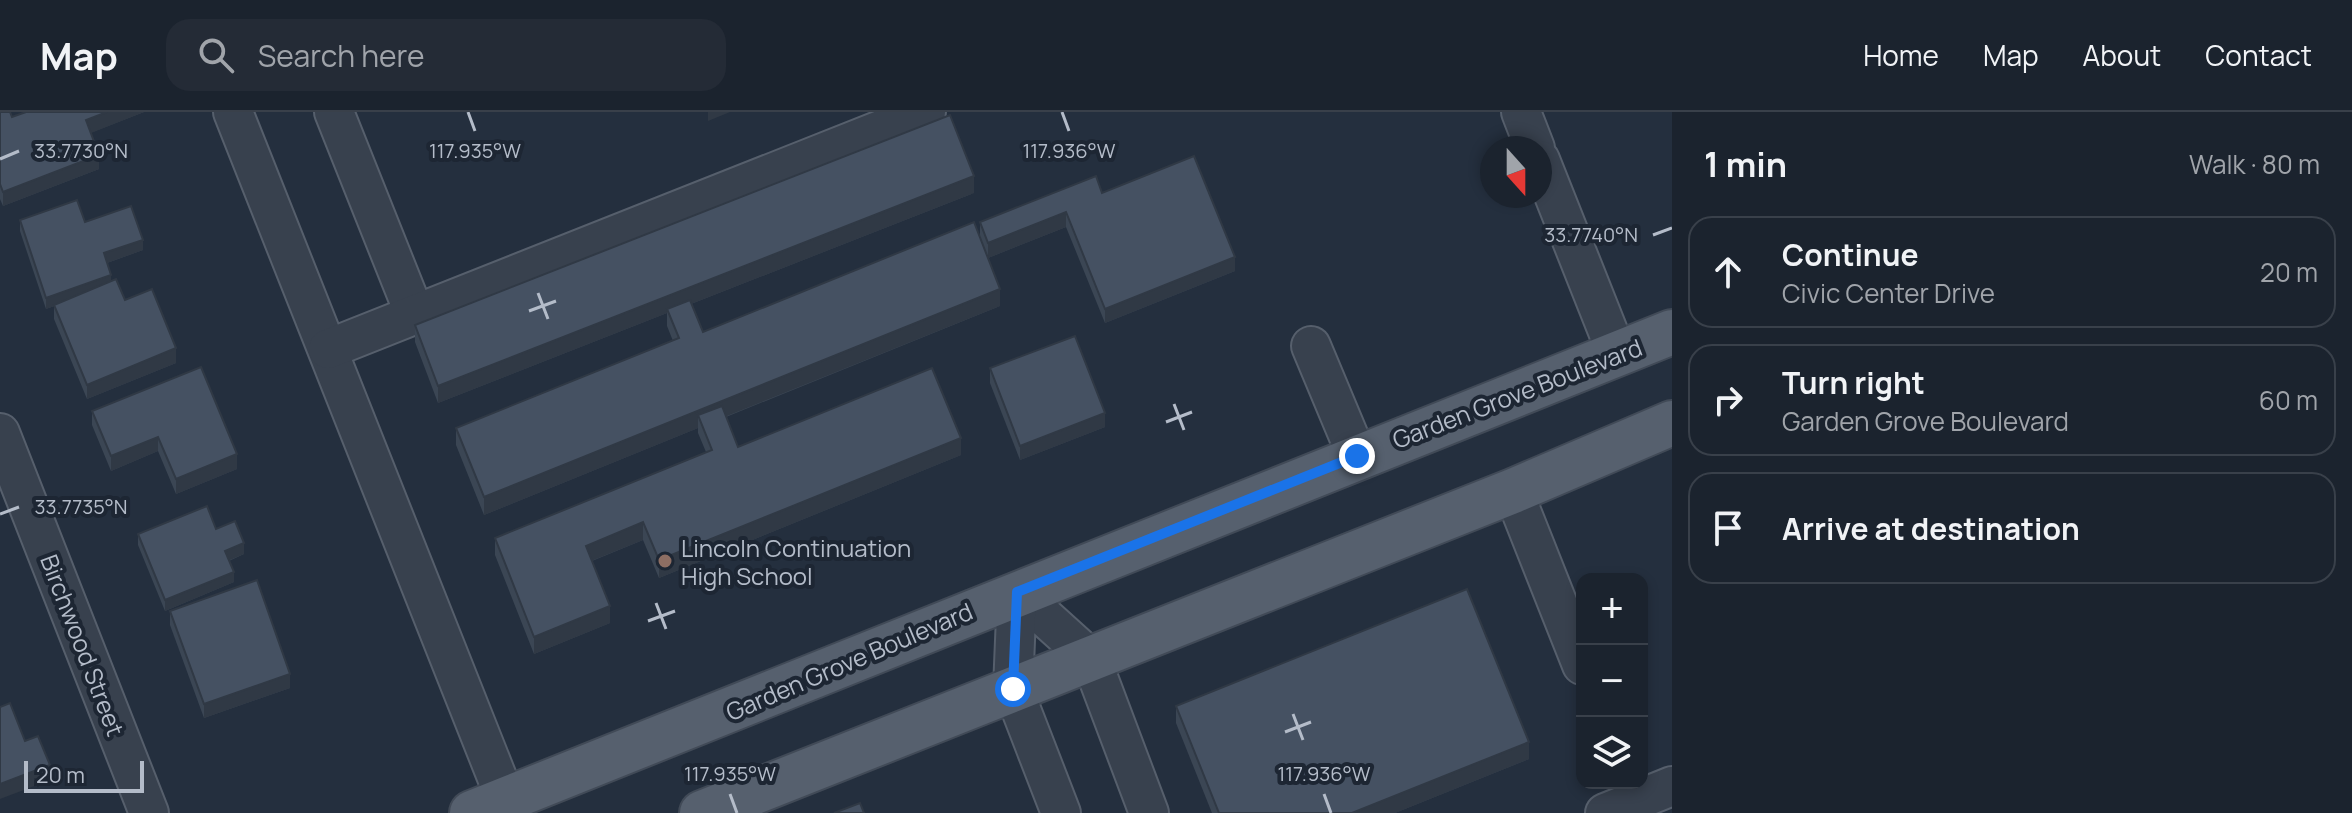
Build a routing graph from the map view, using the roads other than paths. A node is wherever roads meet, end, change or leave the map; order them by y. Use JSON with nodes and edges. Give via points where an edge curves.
{"nodes":[{"id":1,"x":334,"y":112,"type":"edge"},
{"id":2,"x":926,"y":112,"type":"edge"},
{"id":3,"x":1521,"y":112,"type":"edge"},
{"id":4,"x":239,"y":114,"type":"edge"},
{"id":5,"x":1530,"y":136,"type":"edge"},
{"id":6,"x":1552,"y":190,"type":"edge"},
{"id":7,"x":415,"y":315,"type":"junction"},
{"id":8,"x":1672,"y":332,"type":"edge"},
{"id":9,"x":1311,"y":346,"type":"dead end"},
{"id":10,"x":328,"y":349,"type":"junction"},
{"id":11,"x":1617,"y":354,"type":"junction"},
{"id":12,"x":1672,"y":423,"type":"edge"},
{"id":13,"x":0,"y":433,"type":"edge"},
{"id":14,"x":1357,"y":456,"type":"junction"},
{"id":15,"x":1513,"y":491,"type":"junction"},
{"id":16,"x":1017,"y":592,"type":"junction"},
{"id":17,"x":1576,"y":650,"type":"edge"},
{"id":18,"x":1091,"y":659,"type":"junction"},
{"id":19,"x":1013,"y":689,"type":"junction"},
{"id":20,"x":1672,"y":786,"type":"edge"},
{"id":21,"x":1628,"y":802,"type":"edge"},
{"id":22,"x":489,"y":806,"type":"edge"},
{"id":23,"x":149,"y":813,"type":"edge"},
{"id":24,"x":702,"y":813,"type":"edge"},
{"id":25,"x":1061,"y":813,"type":"edge"},
{"id":26,"x":1149,"y":813,"type":"edge"}],
"edges":[{"from":1,"to":7,"type":"street"},
{"from":2,"to":7,"type":"street"},
{"from":3,"to":5,"type":"street"},
{"from":4,"to":10,"type":"street"},
{"from":6,"to":11,"type":"street"},
{"from":7,"to":10,"type":"street"},
{"from":8,"to":11,"type":"main road","name":"Garden Grove Boulevard"},
{"from":9,"to":14,"type":"street"},
{"from":10,"to":22,"type":"street"},
{"from":11,"to":14,"type":"main road","name":"Garden Grove Boulevard"},
{"from":12,"to":15,"type":"main road"},
{"from":13,"to":23,"type":"street","name":"Birchwood Street"},
{"from":14,"to":16,"type":"main road","name":"Garden Grove Boulevard"},
{"from":15,"to":17,"type":"street"},
{"from":15,"to":18,"type":"main road"},
{"from":16,"to":18,"type":"street"},
{"from":16,"to":19,"type":"street"},
{"from":16,"to":22,"type":"main road","name":"Garden Grove Boulevard"},
{"from":18,"to":19,"type":"main road"},
{"from":18,"to":26,"type":"street"},
{"from":19,"to":24,"type":"main road"},
{"from":19,"to":25,"type":"street"},
{"from":20,"to":21,"type":"street"}]}
